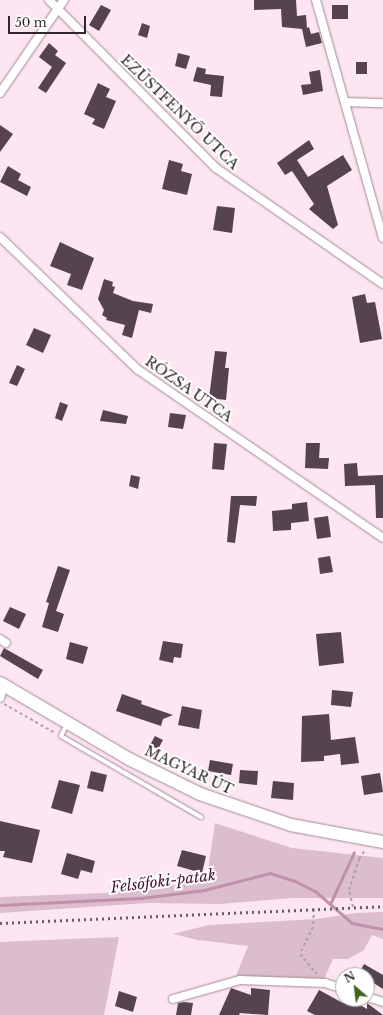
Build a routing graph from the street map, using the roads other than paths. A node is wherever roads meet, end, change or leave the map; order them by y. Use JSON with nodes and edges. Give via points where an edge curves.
{"nodes":[{"id":1,"x":49,"y":0,"type":"edge"},
{"id":2,"x":64,"y":0,"type":"edge"},
{"id":3,"x":316,"y":0,"type":"edge"},
{"id":4,"x":58,"y":9,"type":"junction"},
{"id":5,"x":0,"y":93,"type":"edge"},
{"id":6,"x":346,"y":102,"type":"junction"},
{"id":7,"x":383,"y":103,"type":"edge"},
{"id":8,"x":0,"y":237,"type":"edge"},
{"id":9,"x":383,"y":238,"type":"edge"},
{"id":10,"x":383,"y":284,"type":"edge"},
{"id":11,"x":383,"y":538,"type":"edge"},
{"id":12,"x":2,"y":685,"type":"edge"},
{"id":13,"x":0,"y":698,"type":"edge"},
{"id":14,"x":67,"y":723,"type":"junction"},
{"id":15,"x":201,"y":817,"type":"dead end"},
{"id":16,"x":383,"y":842,"type":"edge"},
{"id":17,"x":335,"y":987,"type":"edge"},
{"id":18,"x":173,"y":998,"type":"dead end"}],
"edges":[{"from":1,"to":4,"type":"street","name":"EZÜSTFENYŐ UTCA"},
{"from":2,"to":4,"type":"street"},
{"from":3,"to":6,"type":"street"},
{"from":4,"to":5,"type":"street"},
{"from":4,"to":10,"type":"street","name":"EZÜSTFENYŐ UTCA","via":[[216,168]]},
{"from":6,"to":7,"type":"street"},
{"from":6,"to":9,"type":"street"},
{"from":8,"to":11,"type":"street","name":"RÓZSA UTCA","via":[[137,369]]},
{"from":12,"to":13,"type":"street"},
{"from":12,"to":14,"type":"street","name":"MAGYAR ÚT"},
{"from":14,"to":15,"type":"lane","via":[[61,736]]},
{"from":14,"to":16,"type":"street","name":"MAGYAR ÚT","via":[[148,769],[224,804],[291,825]]},
{"from":17,"to":18,"type":"street","via":[[317,983],[240,980]]}]}
